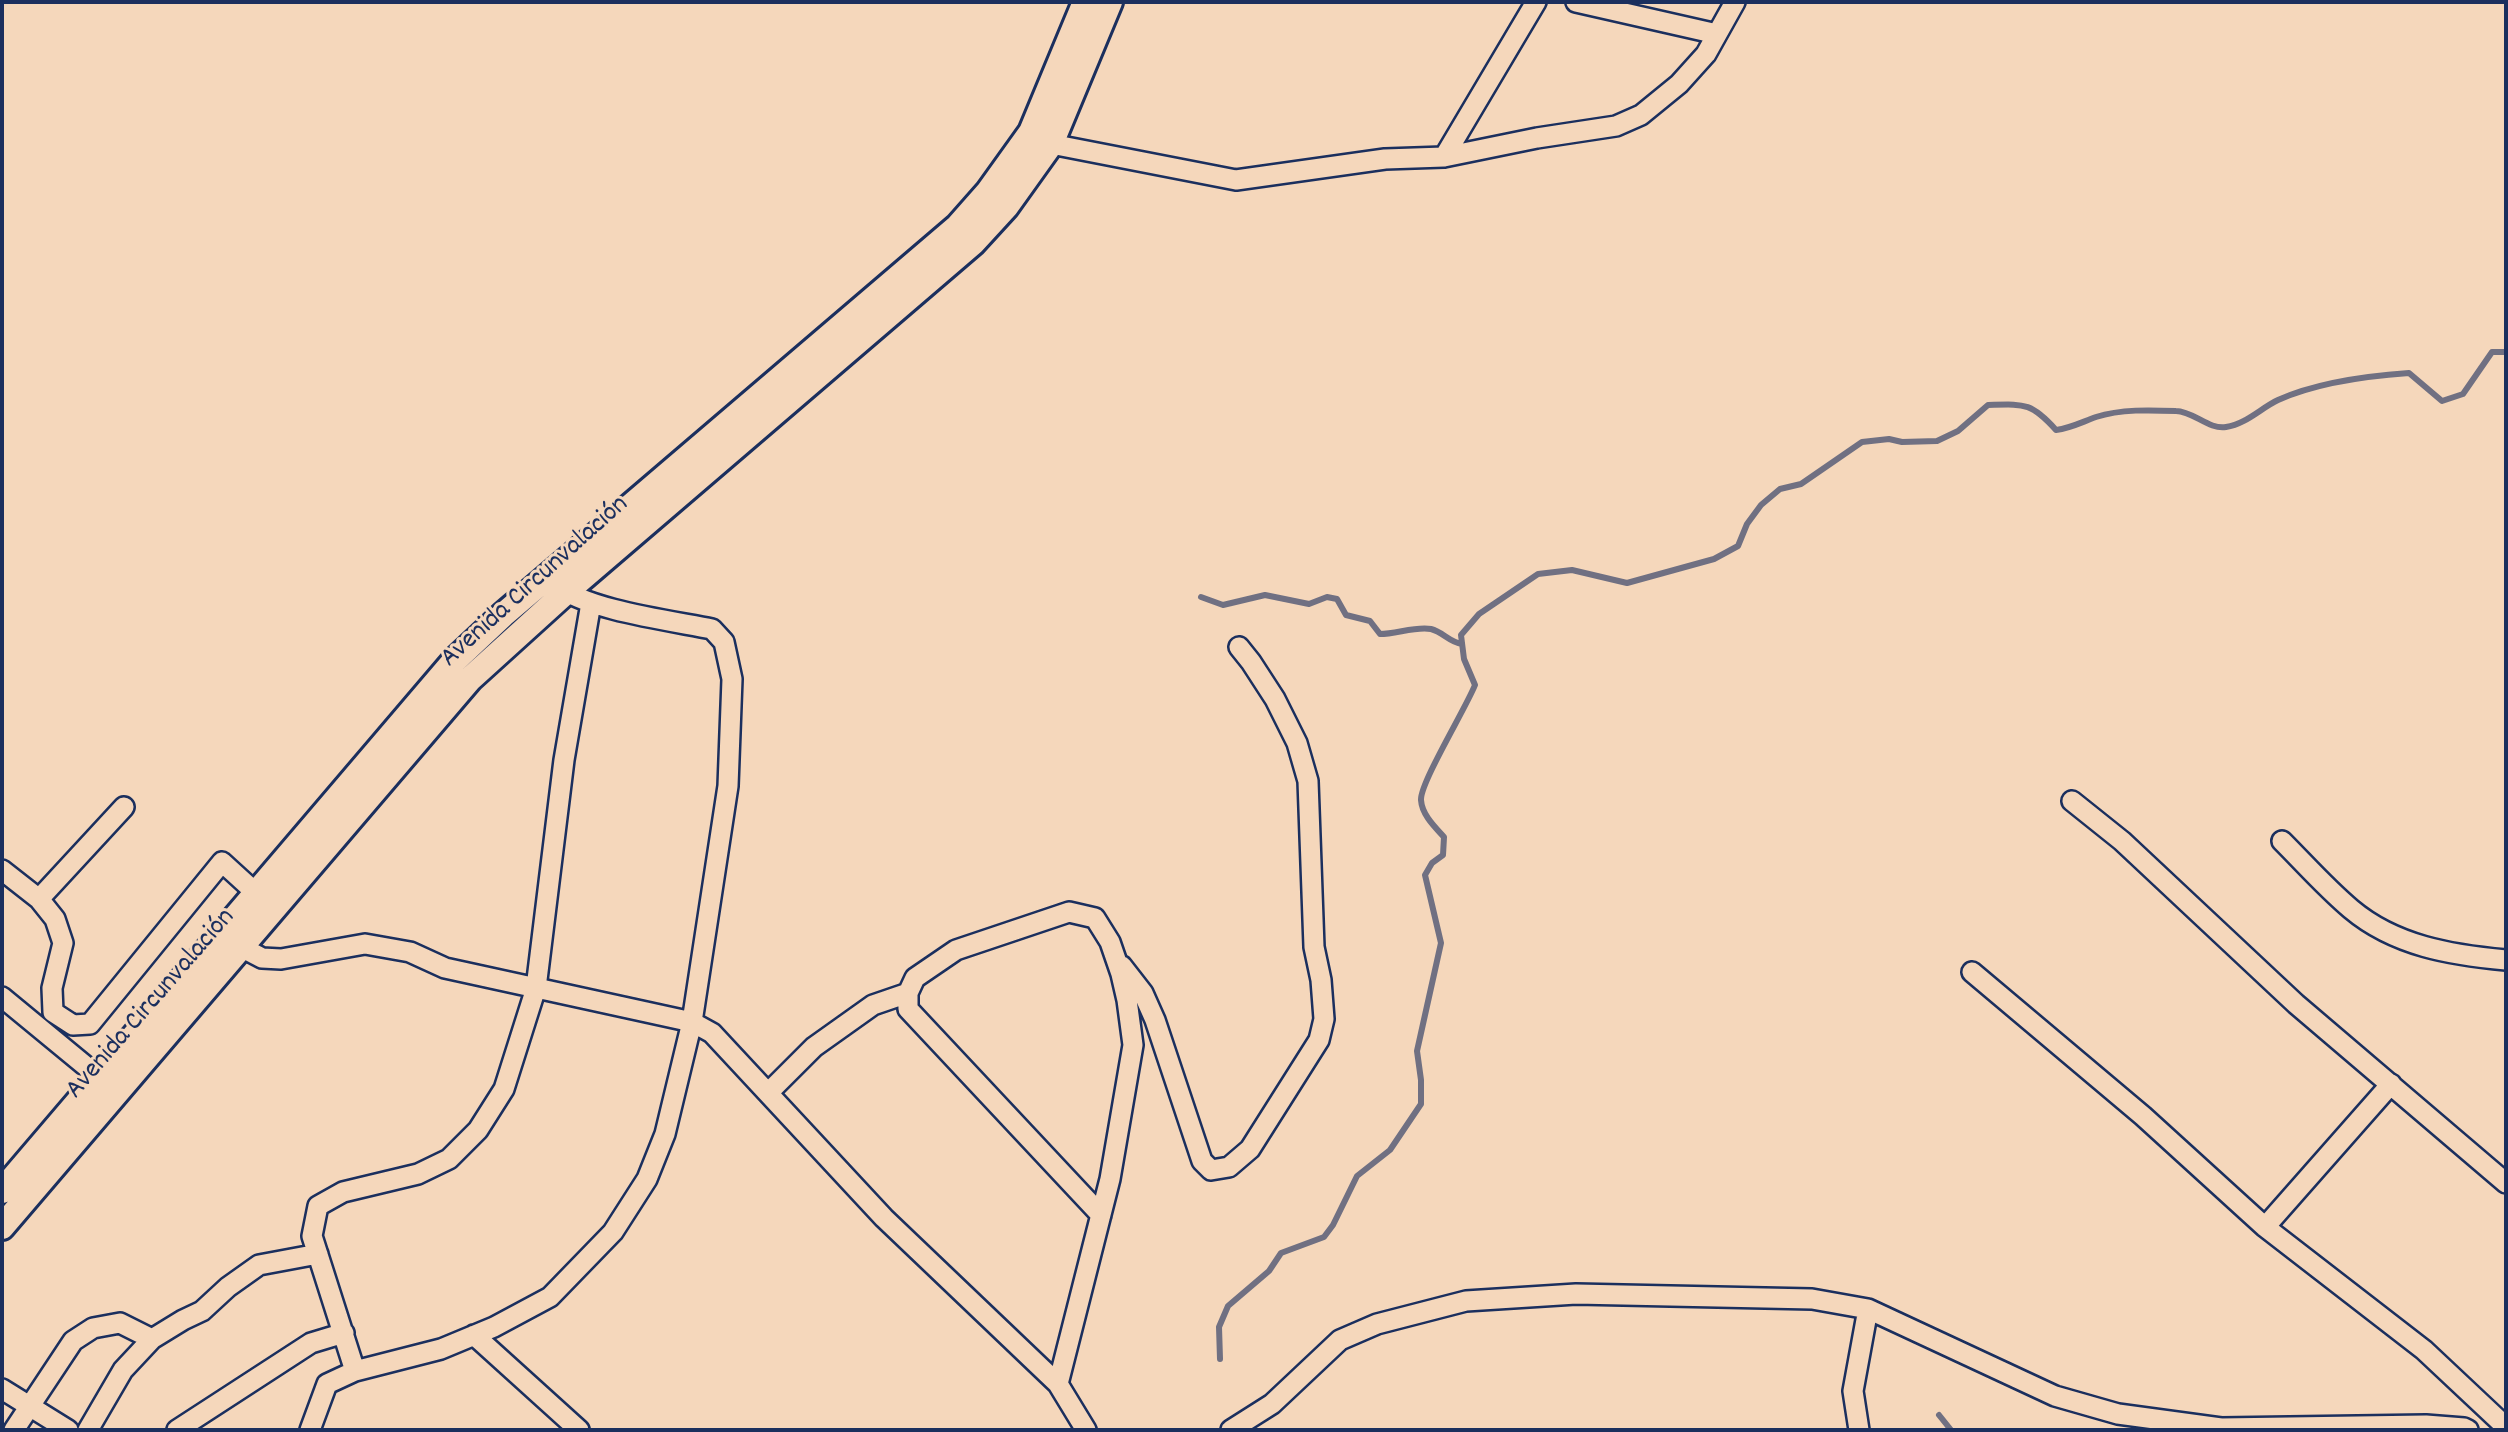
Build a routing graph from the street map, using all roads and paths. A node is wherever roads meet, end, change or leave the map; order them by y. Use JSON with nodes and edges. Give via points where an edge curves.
{"nodes":[{"id":1,"x":1085,"y":2,"type":"edge"},
{"id":2,"x":1110,"y":2,"type":"edge"},
{"id":3,"x":1536,"y":2,"type":"edge"},
{"id":4,"x":1576,"y":2,"type":"edge"},
{"id":5,"x":1735,"y":2,"type":"edge"},
{"id":6,"x":1717,"y":34,"type":"junction"},
{"id":7,"x":1051,"y":144,"type":"junction"},
{"id":8,"x":1444,"y":157,"type":"junction"},
{"id":9,"x":557,"y":584,"type":"junction"},
{"id":10,"x":591,"y":603,"type":"junction"},
{"id":11,"x":1239,"y":647,"type":"dead end"},
{"id":12,"x":2072,"y":801,"type":"dead end"},
{"id":13,"x":124,"y":807,"type":"dead end"},
{"id":14,"x":2282,"y":841,"type":"dead end"},
{"id":15,"x":2,"y":870,"type":"edge"},
{"id":16,"x":256,"y":893,"type":"junction"},
{"id":17,"x":38,"y":900,"type":"junction"},
{"id":18,"x":242,"y":947,"type":"junction"},
{"id":19,"x":1115,"y":957,"type":"junction"},
{"id":20,"x":2506,"y":960,"type":"edge"},
{"id":21,"x":1972,"y":972,"type":"dead end"},
{"id":22,"x":536,"y":988,"type":"junction"},
{"id":23,"x":908,"y":993,"type":"junction"},
{"id":24,"x":2,"y":997,"type":"edge"},
{"id":25,"x":692,"y":1022,"type":"junction"},
{"id":26,"x":99,"y":1077,"type":"junction"},
{"id":27,"x":2391,"y":1084,"type":"junction"},
{"id":28,"x":768,"y":1093,"type":"junction"},
{"id":29,"x":2506,"y":1183,"type":"edge"},
{"id":30,"x":2,"y":1191,"type":"edge"},
{"id":31,"x":1101,"y":1215,"type":"junction"},
{"id":32,"x":2,"y":1227,"type":"edge"},
{"id":33,"x":2265,"y":1227,"type":"junction"},
{"id":34,"x":318,"y":1254,"type":"junction"},
{"id":35,"x":1868,"y":1309,"type":"junction"},
{"id":36,"x":344,"y":1333,"type":"junction"},
{"id":37,"x":474,"y":1335,"type":"junction"},
{"id":38,"x":152,"y":1339,"type":"junction"},
{"id":39,"x":355,"y":1370,"type":"junction"},
{"id":40,"x":1058,"y":1384,"type":"junction"},
{"id":41,"x":2,"y":1389,"type":"edge"},
{"id":42,"x":30,"y":1407,"type":"junction"},
{"id":43,"x":2506,"y":1427,"type":"edge"},
{"id":44,"x":14,"y":1430,"type":"edge"},
{"id":45,"x":68,"y":1430,"type":"edge"},
{"id":46,"x":88,"y":1430,"type":"edge"},
{"id":47,"x":177,"y":1430,"type":"edge"},
{"id":48,"x":310,"y":1430,"type":"edge"},
{"id":49,"x":579,"y":1430,"type":"edge"},
{"id":50,"x":1086,"y":1430,"type":"edge"},
{"id":51,"x":1231,"y":1430,"type":"edge"},
{"id":52,"x":1859,"y":1430,"type":"edge"},
{"id":53,"x":2468,"y":1430,"type":"edge"}],
"edges":[{"from":1,"to":9,"type":"main road","name":"Avenida Circunvalación","via":[[1031,132],[958,226]]},
{"from":2,"to":7,"type":"main road","name":"Avenida Circunvalación"},
{"from":3,"to":8,"type":"street"},
{"from":4,"to":6,"type":"street"},
{"from":5,"to":6,"type":"street"},
{"from":6,"to":8,"type":"street","via":[[1679,84],[1642,115],[1616,126]]},
{"from":7,"to":8,"type":"street","via":[[1236,180],[1385,159]]},
{"from":7,"to":9,"type":"main road","name":"Avenida Circunvalación","via":[[974,243]]},
{"from":9,"to":10,"type":"street"},
{"from":9,"to":16,"type":"main road","name":"Avenida Circunvalación","via":[[454,662]]},
{"from":9,"to":18,"type":"main road","name":"Avenida Circunvalación"},
{"from":10,"to":22,"type":"street","via":[[564,760]]},
{"from":10,"to":25,"type":"street","via":[[712,629],[724,642],[729,660],[733,680],[728,786]]},
{"from":11,"to":19,"type":"street","via":[[1275,699],[1297,743],[1308,781],[1314,947],[1324,1019],[1319,1040],[1250,1149],[1229,1167],[1211,1170],[1202,1161],[1155,1020],[1143,993]]},
{"from":12,"to":27,"type":"street"},
{"from":13,"to":17,"type":"street"},
{"from":14,"to":20,"type":"street","via":[[2351,910],[2384,932],[2423,948]]},
{"from":15,"to":17,"type":"street"},
{"from":16,"to":17,"type":"street","via":[[222,862],[90,1024],[73,1025],[53,1012],[52,988],[63,943],[55,919]]},
{"from":16,"to":26,"type":"main road","name":"Avenida Circunvalación"},
{"from":18,"to":22,"type":"street","via":[[262,958],[281,959],[365,944]]},
{"from":18,"to":32,"type":"main road","name":"Avenida Circunvalación"},
{"from":19,"to":23,"type":"street","via":[[1095,918],[1069,912],[956,950],[915,978]]},
{"from":19,"to":31,"type":"street","via":[[1133,1045]]},
{"from":21,"to":33,"type":"street","via":[[2143,1116]]},
{"from":22,"to":25,"type":"street"},
{"from":22,"to":34,"type":"street","via":[[503,1089],[478,1130],[449,1159],[418,1174],[343,1192],[318,1206],[312,1236]]},
{"from":23,"to":28,"type":"street","via":[[873,1005],[814,1047]]},
{"from":23,"to":31,"type":"street","via":[[908,1009]]},
{"from":24,"to":26,"type":"street"},
{"from":25,"to":28,"type":"street","via":[[712,1033]]},
{"from":25,"to":37,"type":"street","via":[[665,1134],[647,1179],[612,1232],[550,1297]]},
{"from":26,"to":30,"type":"main road","name":"Avenida Circunvalación"},
{"from":27,"to":29,"type":"street"},
{"from":27,"to":33,"type":"street"},
{"from":28,"to":40,"type":"street","via":[[884,1218]]},
{"from":31,"to":40,"type":"street"},
{"from":33,"to":43,"type":"street","via":[[2424,1350]]},
{"from":34,"to":36,"type":"street"},
{"from":34,"to":38,"type":"street","via":[[259,1265],[202,1311]]},
{"from":35,"to":51,"type":"street","via":[[1812,1299],[1576,1294],[1466,1301],[1377,1324],[1340,1340],[1272,1404]]},
{"from":35,"to":52,"type":"street","via":[[1853,1391]]},
{"from":35,"to":53,"type":"street","via":[[2055,1396],[2118,1414],[2221,1428],[2426,1425]]},
{"from":36,"to":39,"type":"street"},
{"from":36,"to":47,"type":"street","via":[[311,1343]]},
{"from":37,"to":39,"type":"street","via":[[441,1349]]},
{"from":37,"to":49,"type":"street"},
{"from":38,"to":42,"type":"street","via":[[120,1323],[93,1328],[73,1341]]},
{"from":38,"to":46,"type":"street","via":[[123,1370]]},
{"from":39,"to":48,"type":"street","via":[[327,1384]]},
{"from":40,"to":50,"type":"street"},
{"from":41,"to":42,"type":"street"},
{"from":42,"to":44,"type":"street"},
{"from":42,"to":45,"type":"street"}]}
